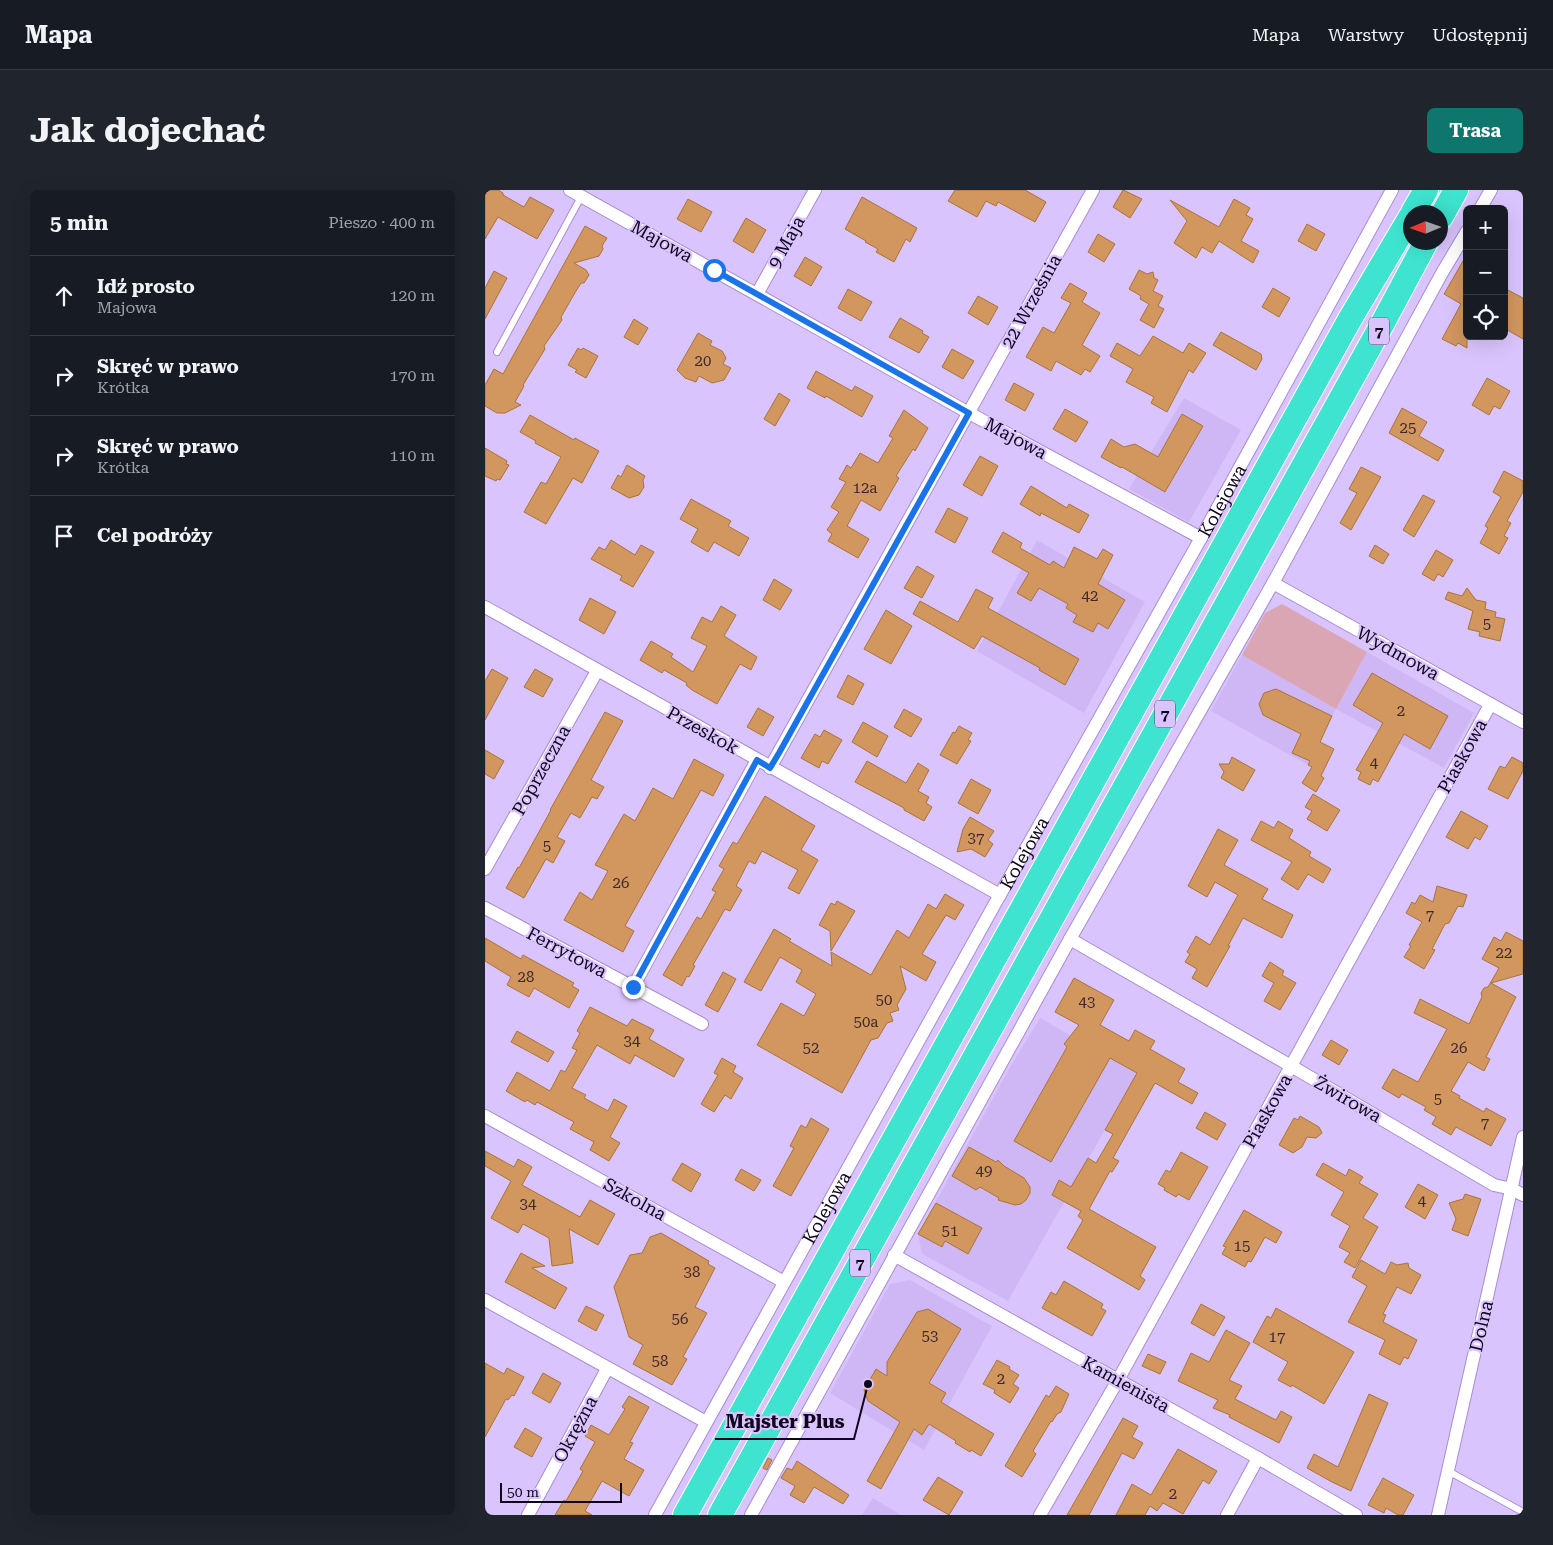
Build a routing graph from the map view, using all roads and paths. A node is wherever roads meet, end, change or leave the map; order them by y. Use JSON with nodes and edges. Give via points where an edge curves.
{"nodes":[{"id":1,"x":570,"y":190,"type":"edge"},
{"id":2,"x":815,"y":190,"type":"edge"},
{"id":3,"x":1093,"y":190,"type":"edge"},
{"id":4,"x":1392,"y":190,"type":"edge"},
{"id":5,"x":1426,"y":190,"type":"edge"},
{"id":6,"x":1456,"y":190,"type":"edge"},
{"id":7,"x":1491,"y":190,"type":"edge"},
{"id":8,"x":581,"y":197,"type":"junction"},
{"id":9,"x":1417,"y":205,"type":"edge"},
{"id":10,"x":1448,"y":205,"type":"edge"},
{"id":11,"x":1482,"y":205,"type":"edge"},
{"id":12,"x":1403,"y":230,"type":"edge"},
{"id":13,"x":1463,"y":238,"type":"edge"},
{"id":14,"x":1422,"y":250,"type":"edge"},
{"id":15,"x":757,"y":294,"type":"junction"},
{"id":16,"x":497,"y":352,"type":"dead end"},
{"id":17,"x":969,"y":413,"type":"junction"},
{"id":18,"x":1201,"y":538,"type":"junction"},
{"id":19,"x":1273,"y":583,"type":"junction"},
{"id":20,"x":485,"y":607,"type":"edge"},
{"id":21,"x":597,"y":671,"type":"junction"},
{"id":22,"x":1490,"y":705,"type":"junction"},
{"id":23,"x":1523,"y":722,"type":"edge"},
{"id":24,"x":757,"y":760,"type":"junction"},
{"id":25,"x":770,"y":768,"type":"junction"},
{"id":26,"x":485,"y":869,"type":"edge"},
{"id":27,"x":1000,"y":895,"type":"junction"},
{"id":28,"x":485,"y":908,"type":"edge"},
{"id":29,"x":1070,"y":938,"type":"junction"},
{"id":30,"x":633,"y":987,"type":"junction"},
{"id":31,"x":702,"y":1024,"type":"dead end"},
{"id":32,"x":1291,"y":1066,"type":"junction"},
{"id":33,"x":485,"y":1116,"type":"edge"},
{"id":34,"x":1523,"y":1137,"type":"edge"},
{"id":35,"x":1518,"y":1192,"type":"edge"},
{"id":36,"x":894,"y":1255,"type":"junction"},
{"id":37,"x":784,"y":1282,"type":"junction"},
{"id":38,"x":485,"y":1300,"type":"edge"},
{"id":39,"x":607,"y":1368,"type":"junction"},
{"id":40,"x":1118,"y":1380,"type":"junction"},
{"id":41,"x":706,"y":1422,"type":"junction"},
{"id":42,"x":1258,"y":1458,"type":"junction"},
{"id":43,"x":1448,"y":1471,"type":"junction"},
{"id":44,"x":1523,"y":1512,"type":"edge"},
{"id":45,"x":528,"y":1515,"type":"edge"},
{"id":46,"x":655,"y":1515,"type":"edge"},
{"id":47,"x":685,"y":1515,"type":"edge"},
{"id":48,"x":720,"y":1515,"type":"edge"},
{"id":49,"x":751,"y":1515,"type":"edge"},
{"id":50,"x":1040,"y":1515,"type":"edge"},
{"id":51,"x":1227,"y":1515,"type":"edge"},
{"id":52,"x":1356,"y":1515,"type":"edge"},
{"id":53,"x":1438,"y":1515,"type":"edge"}],
"edges":[{"from":1,"to":8,"type":"street","name":"Majowa"},
{"from":2,"to":15,"type":"street","name":"9 Maja"},
{"from":3,"to":17,"type":"street","name":"22 Września"},
{"from":4,"to":18,"type":"street","name":"Kolejowa"},
{"from":5,"to":9,"type":"highway"},
{"from":6,"to":10,"type":"highway"},
{"from":7,"to":11,"type":"street"},
{"from":8,"to":15,"type":"street","name":"Majowa"},
{"from":8,"to":16,"type":"lane"},
{"from":12,"to":47,"type":"highway","name":"Kolejowa","number":"7","via":[[1350,319]]},
{"from":13,"to":19,"type":"street"},
{"from":14,"to":48,"type":"highway","number":"7"},
{"from":15,"to":17,"type":"street","name":"Majowa"},
{"from":17,"to":18,"type":"street","name":"Majowa"},
{"from":17,"to":25,"type":"street","name":"22 Września"},
{"from":18,"to":27,"type":"street","name":"Kolejowa"},
{"from":19,"to":22,"type":"street","name":"Wydmowa"},
{"from":19,"to":29,"type":"street"},
{"from":20,"to":21,"type":"street","name":"Przeskok"},
{"from":21,"to":24,"type":"street","name":"Przeskok"},
{"from":21,"to":26,"type":"street","name":"Poprzeczna"},
{"from":22,"to":23,"type":"street","name":"Wydmowa"},
{"from":22,"to":32,"type":"street","name":"Piaskowa"},
{"from":24,"to":25,"type":"street","name":"Przeskok"},
{"from":24,"to":30,"type":"street"},
{"from":25,"to":27,"type":"street","name":"Przeskok"},
{"from":27,"to":37,"type":"street","name":"Kolejowa"},
{"from":28,"to":30,"type":"street","name":"Ferrytowa"},
{"from":29,"to":32,"type":"street","name":"Żwirowa"},
{"from":29,"to":36,"type":"street"},
{"from":30,"to":31,"type":"street","name":"Ferrytowa"},
{"from":32,"to":35,"type":"street","name":"Żwirowa","via":[[1494,1185]]},
{"from":32,"to":40,"type":"street","name":"Piaskowa"},
{"from":33,"to":37,"type":"street","name":"Szkolna"},
{"from":34,"to":35,"type":"street","name":"Dolna"},
{"from":35,"to":43,"type":"street","name":"Dolna"},
{"from":36,"to":40,"type":"street","name":"Kamienista"},
{"from":36,"to":49,"type":"street"},
{"from":37,"to":41,"type":"street","name":"Kolejowa"},
{"from":38,"to":39,"type":"street"},
{"from":39,"to":41,"type":"street"},
{"from":39,"to":45,"type":"street","name":"Okrężna"},
{"from":40,"to":42,"type":"street","name":"Kamienista"},
{"from":40,"to":50,"type":"street","name":"Piaskowa"},
{"from":41,"to":46,"type":"street","name":"Kolejowa"},
{"from":42,"to":51,"type":"street"},
{"from":42,"to":52,"type":"street","name":"Kamienista"},
{"from":43,"to":44,"type":"lane"},
{"from":43,"to":53,"type":"street","name":"Dolna"}]}
